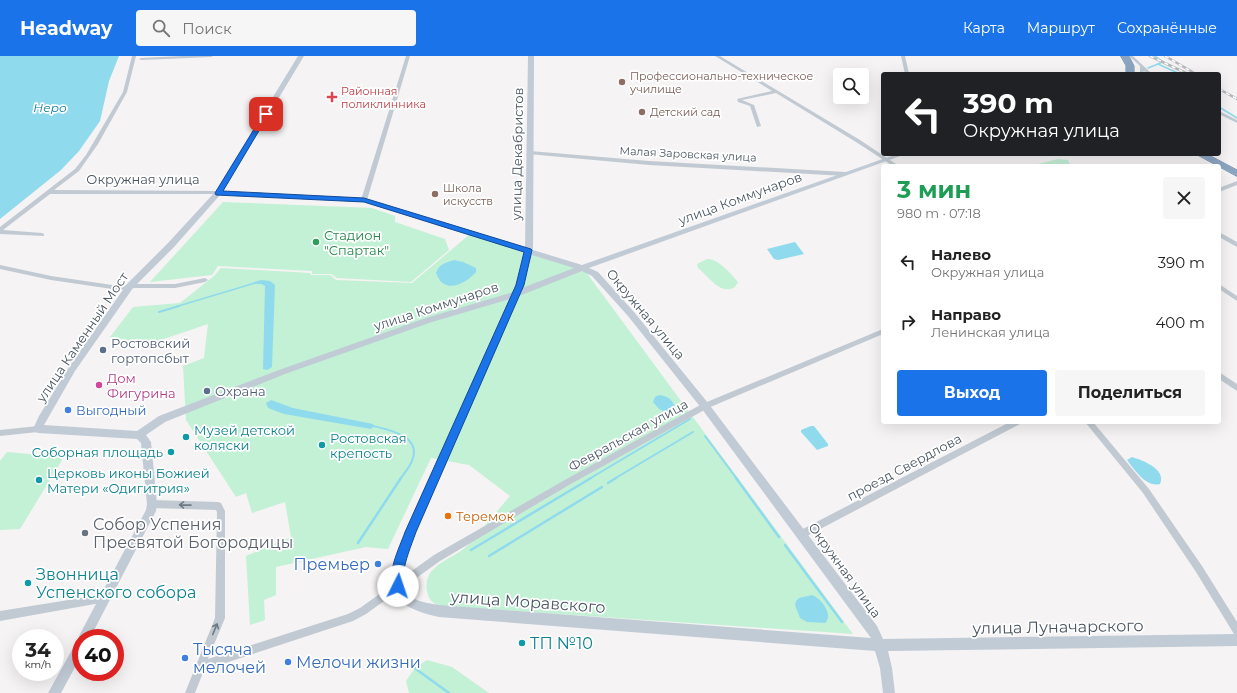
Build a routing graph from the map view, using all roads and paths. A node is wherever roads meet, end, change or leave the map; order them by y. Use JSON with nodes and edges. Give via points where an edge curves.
{"nodes":[{"id":1,"x":134,"y":56,"type":"edge"},
{"id":2,"x":211,"y":56,"type":"edge"},
{"id":3,"x":301,"y":56,"type":"edge"},
{"id":4,"x":408,"y":56,"type":"edge"},
{"id":5,"x":531,"y":56,"type":"edge"},
{"id":6,"x":717,"y":56,"type":"edge"},
{"id":7,"x":903,"y":56,"type":"edge"},
{"id":8,"x":1120,"y":56,"type":"edge"},
{"id":9,"x":1125,"y":56,"type":"edge"},
{"id":10,"x":1131,"y":56,"type":"edge"},
{"id":11,"x":142,"y":59,"type":"dead end"},
{"id":12,"x":1142,"y":66,"type":"junction"},
{"id":13,"x":907,"y":72,"type":"edge"},
{"id":14,"x":1123,"y":72,"type":"edge"},
{"id":15,"x":1130,"y":72,"type":"edge"},
{"id":16,"x":1142,"y":72,"type":"edge"},
{"id":17,"x":1148,"y":72,"type":"edge"},
{"id":18,"x":775,"y":92,"type":"junction"},
{"id":19,"x":1221,"y":113,"type":"edge"},
{"id":20,"x":1237,"y":122,"type":"edge"},
{"id":21,"x":759,"y":126,"type":"dead end"},
{"id":22,"x":530,"y":153,"type":"junction"},
{"id":23,"x":897,"y":156,"type":"edge"},
{"id":24,"x":1204,"y":156,"type":"edge"},
{"id":25,"x":1210,"y":156,"type":"edge"},
{"id":26,"x":885,"y":160,"type":"junction"},
{"id":27,"x":892,"y":164,"type":"edge"},
{"id":28,"x":1219,"y":164,"type":"edge"},
{"id":29,"x":1221,"y":165,"type":"edge"},
{"id":30,"x":1237,"y":170,"type":"edge"},
{"id":31,"x":1237,"y":173,"type":"edge"},
{"id":32,"x":845,"y":174,"type":"junction"},
{"id":33,"x":1237,"y":183,"type":"edge"},
{"id":34,"x":1221,"y":189,"type":"edge"},
{"id":35,"x":48,"y":192,"type":"junction"},
{"id":36,"x":218,"y":193,"type":"junction"},
{"id":37,"x":364,"y":200,"type":"junction"},
{"id":38,"x":0,"y":231,"type":"edge"},
{"id":39,"x":42,"y":235,"type":"dead end"},
{"id":40,"x":1221,"y":235,"type":"edge"},
{"id":41,"x":1237,"y":245,"type":"edge"},
{"id":42,"x":529,"y":250,"type":"junction"},
{"id":43,"x":0,"y":267,"type":"edge"},
{"id":44,"x":583,"y":268,"type":"junction"},
{"id":45,"x":205,"y":280,"type":"dead end"},
{"id":46,"x":130,"y":286,"type":"junction"},
{"id":47,"x":1221,"y":287,"type":"edge"},
{"id":48,"x":514,"y":295,"type":"junction"},
{"id":49,"x":1237,"y":299,"type":"edge"},
{"id":50,"x":881,"y":332,"type":"edge"},
{"id":51,"x":1221,"y":376,"type":"edge"},
{"id":52,"x":1237,"y":388,"type":"edge"},
{"id":53,"x":705,"y":406,"type":"junction"},
{"id":54,"x":1013,"y":424,"type":"edge"},
{"id":55,"x":1091,"y":424,"type":"edge"},
{"id":56,"x":38,"y":429,"type":"junction"},
{"id":57,"x":0,"y":433,"type":"edge"},
{"id":58,"x":139,"y":436,"type":"junction"},
{"id":59,"x":152,"y":504,"type":"junction"},
{"id":60,"x":802,"y":534,"type":"junction"},
{"id":61,"x":398,"y":586,"type":"junction"},
{"id":62,"x":106,"y":598,"type":"junction"},
{"id":63,"x":0,"y":616,"type":"edge"},
{"id":64,"x":89,"y":629,"type":"edge"},
{"id":65,"x":1237,"y":631,"type":"edge"},
{"id":66,"x":1237,"y":640,"type":"edge"},
{"id":67,"x":880,"y":645,"type":"junction"},
{"id":68,"x":72,"y":660,"type":"edge"},
{"id":69,"x":201,"y":666,"type":"junction"},
{"id":70,"x":54,"y":693,"type":"edge"},
{"id":71,"x":190,"y":693,"type":"edge"},
{"id":72,"x":889,"y":693,"type":"edge"}],
"edges":[{"from":1,"to":35,"type":"street","via":[[125,92],[96,144],[77,170]]},
{"from":2,"to":11,"type":"street"},
{"from":3,"to":36,"type":"street","name":"улица Каменный Мост"},
{"from":4,"to":37,"type":"street"},
{"from":5,"to":22,"type":"street","name":"улица Декабристов"},
{"from":6,"to":18,"type":"street"},
{"from":7,"to":13,"type":"street"},
{"from":8,"to":14,"type":"highway","via":[[1124,63]]},
{"from":9,"to":15,"type":"highway"},
{"from":10,"to":12,"type":"street"},
{"from":12,"to":16,"type":"street"},
{"from":12,"to":17,"type":"street"},
{"from":18,"to":21,"type":"street","via":[[738,99],[752,105]]},
{"from":18,"to":26,"type":"street"},
{"from":19,"to":20,"type":"street"},
{"from":22,"to":32,"type":"street","name":"Малая Заровская улица","via":[[648,163]]},
{"from":22,"to":42,"type":"street","name":"улица Декабристов"},
{"from":23,"to":26,"type":"street","name":"улица Коммунаров"},
{"from":24,"to":28,"type":"highway"},
{"from":25,"to":30,"type":"highway"},
{"from":26,"to":27,"type":"street"},
{"from":26,"to":32,"type":"street","name":"улица Коммунаров"},
{"from":29,"to":31,"type":"highway"},
{"from":32,"to":44,"type":"street","name":"улица Коммунаров"},
{"from":33,"to":34,"type":"street"},
{"from":35,"to":36,"type":"street","name":"Окружная улица"},
{"from":35,"to":38,"type":"street"},
{"from":36,"to":37,"type":"street","name":"Окружная улица"},
{"from":36,"to":46,"type":"street","name":"улица Каменный Мост"},
{"from":37,"to":42,"type":"street","name":"Окружная улица"},
{"from":38,"to":39,"type":"street"},
{"from":40,"to":41,"type":"street"},
{"from":42,"to":44,"type":"street","name":"Окружная улица"},
{"from":42,"to":48,"type":"street","name":"улица Декабристов","via":[[520,285]]},
{"from":43,"to":46,"type":"street","via":[[119,288]]},
{"from":44,"to":48,"type":"street","name":"улица Коммунаров"},
{"from":44,"to":53,"type":"street","name":"Окружная улица","via":[[595,274],[631,314]]},
{"from":45,"to":46,"type":"street","via":[[183,285]]},
{"from":46,"to":56,"type":"street","name":"улица Каменный Мост","via":[[72,369]]},
{"from":47,"to":49,"type":"street"},
{"from":48,"to":58,"type":"street","name":"улица Коммунаров","via":[[429,320],[255,382],[162,419]]},
{"from":48,"to":61,"type":"street","name":"улица Декабристов","via":[[410,532],[397,576]]},
{"from":50,"to":53,"type":"street","name":"Февральская улица"},
{"from":51,"to":52,"type":"street"},
{"from":53,"to":60,"type":"street","name":"Окружная улица"},
{"from":53,"to":61,"type":"street","name":"Февральская улица","via":[[437,558]]},
{"from":54,"to":60,"type":"street","name":"проезд Свердлова"},
{"from":55,"to":65,"type":"street","via":[[1146,491],[1200,570]]},
{"from":56,"to":57,"type":"street"},
{"from":56,"to":58,"type":"street"},
{"from":58,"to":59,"type":"street","via":[[147,446]]},
{"from":59,"to":62,"type":"street","via":[[151,511]]},
{"from":69,"to":59,"type":"street","one_way":true,"via":[[220,618],[221,511],[218,506],[205,503]]},
{"from":60,"to":67,"type":"street","name":"Окружная улица","via":[[873,630]]},
{"from":61,"to":67,"type":"street","name":"улица Моравского","via":[[401,595],[421,609]]},
{"from":61,"to":69,"type":"street","via":[[350,618]]},
{"from":62,"to":63,"type":"street"},
{"from":62,"to":64,"type":"street"},
{"from":66,"to":67,"type":"street","name":"улица Луначарского"},
{"from":67,"to":72,"type":"street","name":"Окружная улица"},
{"from":68,"to":70,"type":"street"},
{"from":69,"to":71,"type":"street"}]}
